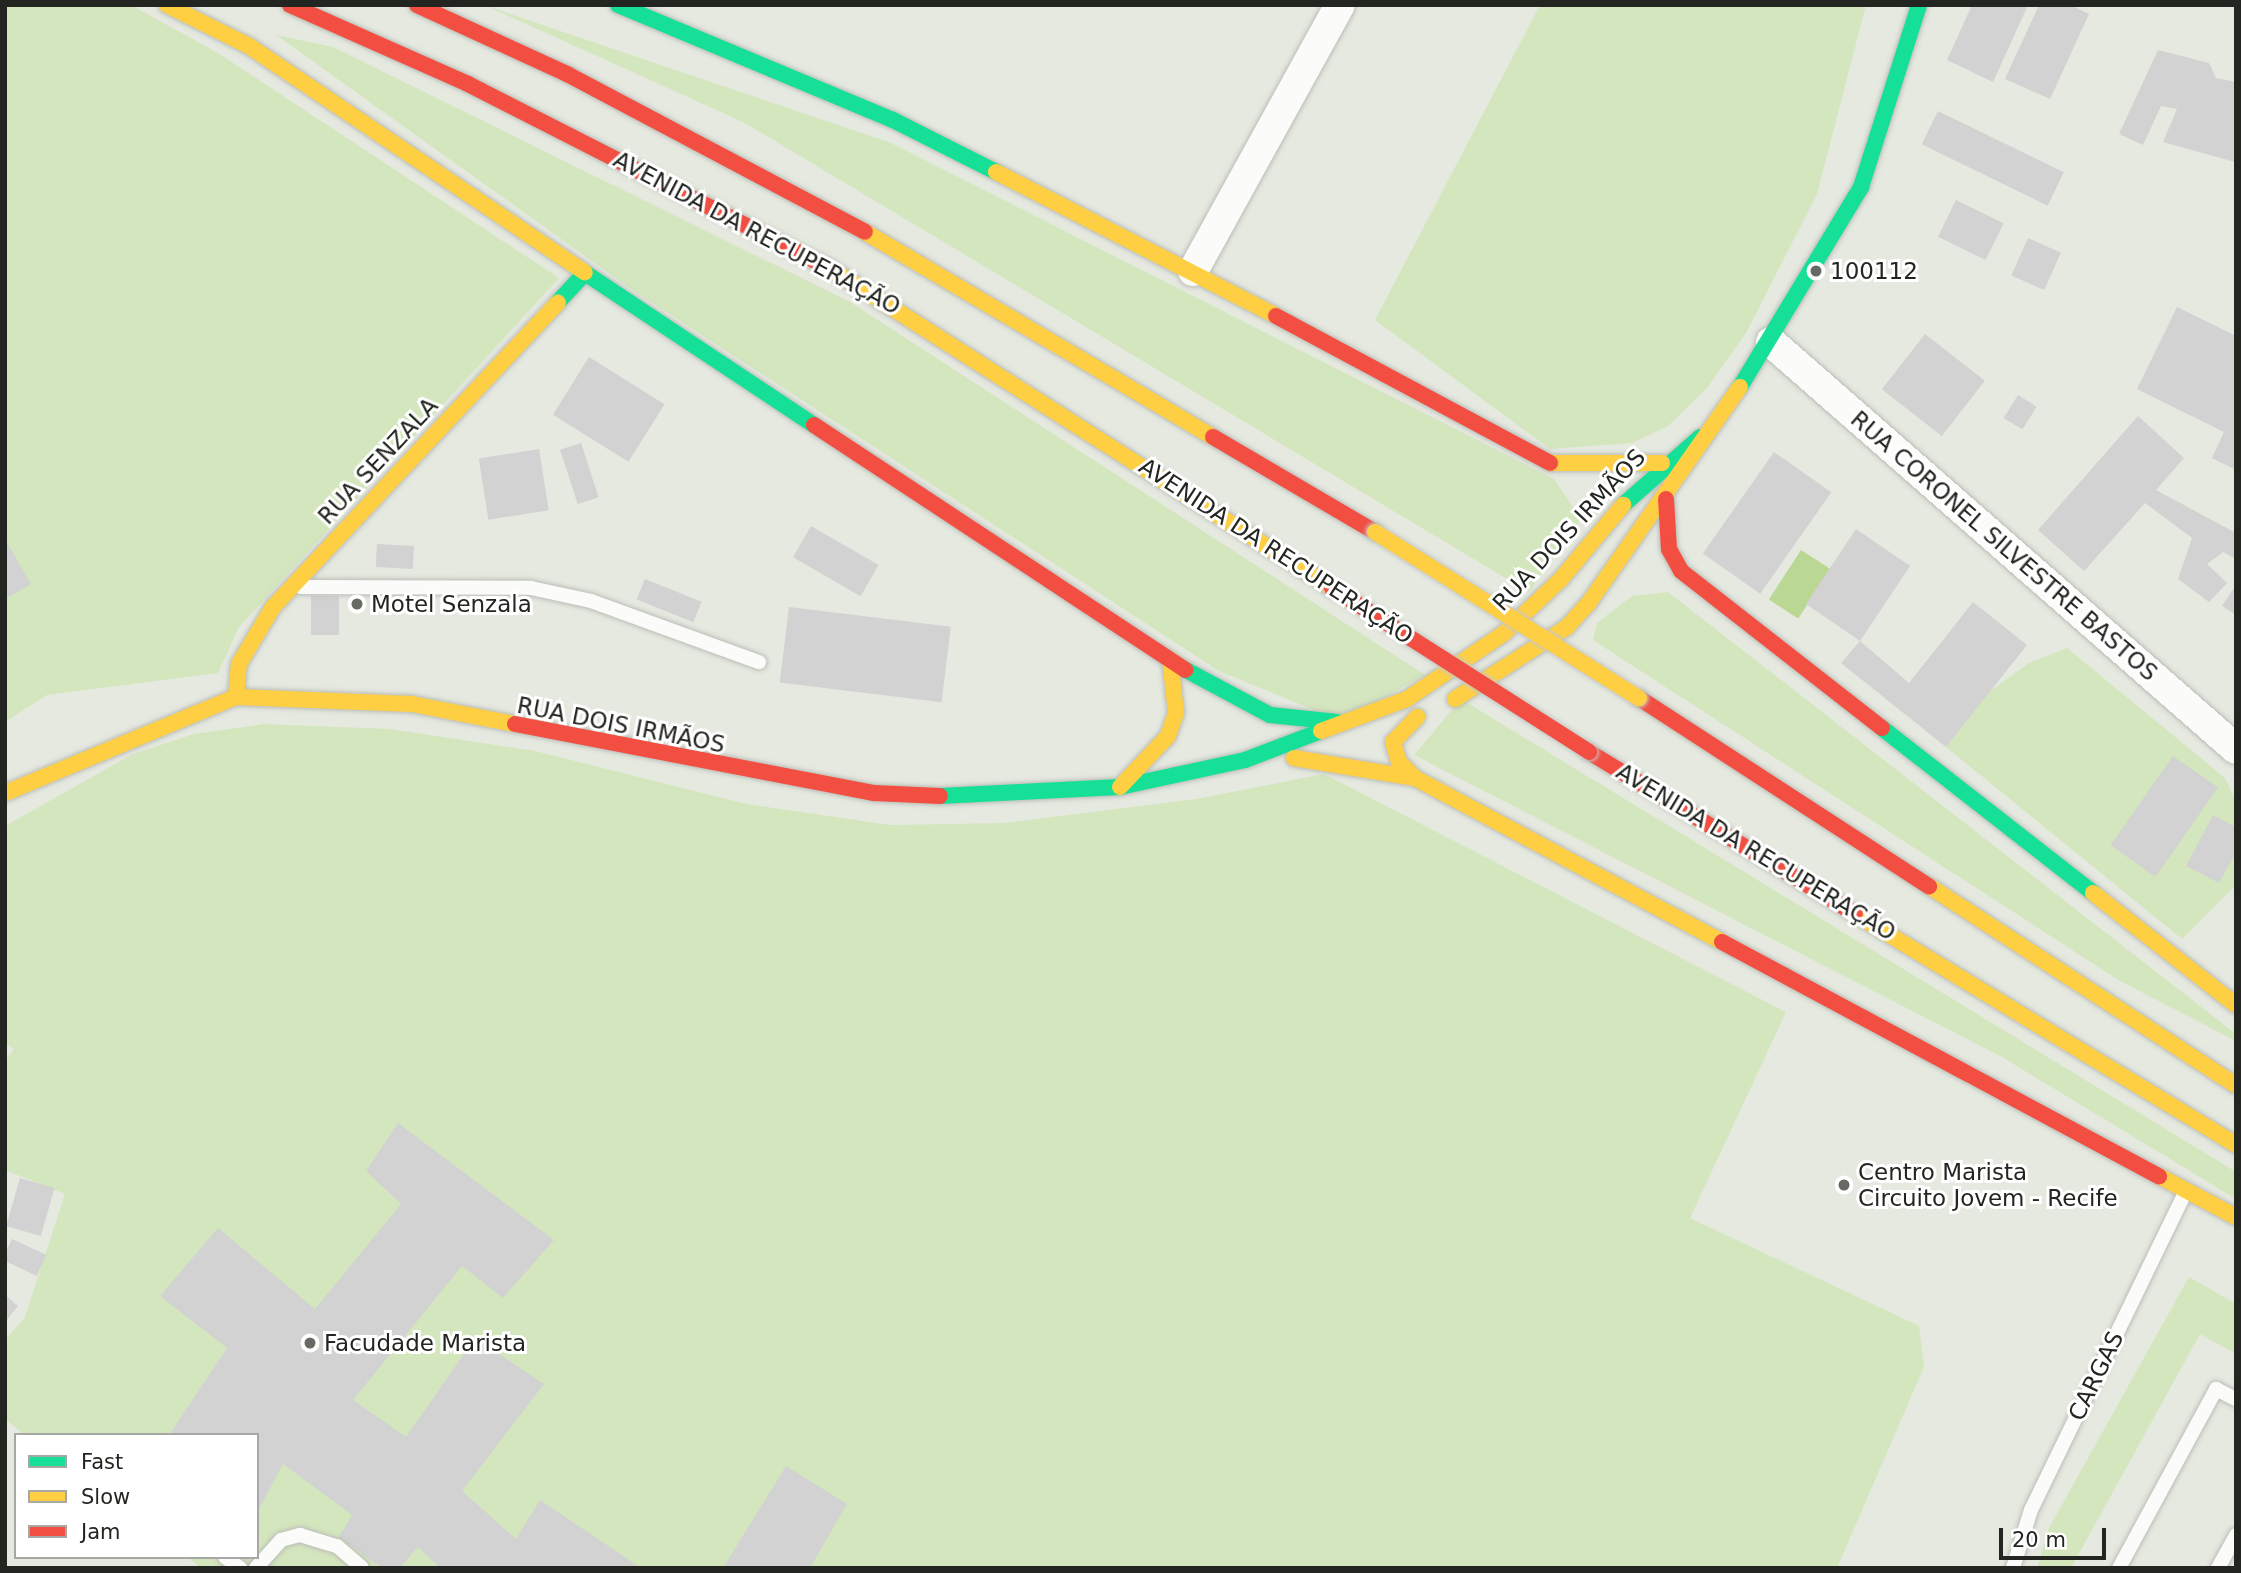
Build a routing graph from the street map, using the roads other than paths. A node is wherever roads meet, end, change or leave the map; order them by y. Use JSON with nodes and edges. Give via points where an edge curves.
{"nodes":[{"id":1,"x":167,"y":5,"type":"edge"},
{"id":2,"x":290,"y":5,"type":"edge"},
{"id":3,"x":416,"y":5,"type":"edge"},
{"id":4,"x":618,"y":5,"type":"edge"},
{"id":5,"x":1340,"y":5,"type":"edge"},
{"id":6,"x":1919,"y":5,"type":"edge"},
{"id":7,"x":1193,"y":271,"type":"junction"},
{"id":8,"x":585,"y":274,"type":"junction"},
{"id":9,"x":1771,"y":342,"type":"junction"},
{"id":10,"x":1700,"y":437,"type":"junction"},
{"id":11,"x":1662,"y":463,"type":"junction"},
{"id":12,"x":1555,"y":466,"type":"junction"},
{"id":13,"x":1579,"y":483,"type":"dead end"},
{"id":14,"x":1666,"y":499,"type":"junction"},
{"id":15,"x":1594,"y":508,"type":"dead end"},
{"id":16,"x":1595,"y":537,"type":"junction"},
{"id":17,"x":1661,"y":570,"type":"dead end"},
{"id":18,"x":1633,"y":572,"type":"dead end"},
{"id":19,"x":1686,"y":574,"type":"junction"},
{"id":20,"x":1609,"y":578,"type":"junction"},
{"id":21,"x":292,"y":586,"type":"junction"},
{"id":22,"x":1170,"y":659,"type":"junction"},
{"id":23,"x":759,"y":662,"type":"dead end"},
{"id":24,"x":236,"y":697,"type":"junction"},
{"id":25,"x":1429,"y":712,"type":"junction"},
{"id":26,"x":1355,"y":722,"type":"junction"},
{"id":27,"x":1378,"y":734,"type":"dead end"},
{"id":28,"x":1344,"y":746,"type":"dead end"},
{"id":29,"x":2236,"y":750,"type":"edge"},
{"id":30,"x":1294,"y":758,"type":"junction"},
{"id":31,"x":1245,"y":760,"type":"junction"},
{"id":32,"x":1415,"y":778,"type":"junction"},
{"id":33,"x":1120,"y":787,"type":"junction"},
{"id":34,"x":5,"y":793,"type":"edge"},
{"id":35,"x":2236,"y":1005,"type":"edge"},
{"id":36,"x":2188,"y":1057,"type":"junction"},
{"id":37,"x":2236,"y":1069,"type":"edge"},
{"id":38,"x":2236,"y":1085,"type":"edge"},
{"id":39,"x":2236,"y":1145,"type":"edge"},
{"id":40,"x":2187,"y":1188,"type":"junction"},
{"id":41,"x":2236,"y":1216,"type":"edge"},
{"id":42,"x":2236,"y":1399,"type":"edge"},
{"id":43,"x":2236,"y":1535,"type":"edge"},
{"id":44,"x":256,"y":1568,"type":"edge"},
{"id":45,"x":362,"y":1568,"type":"edge"},
{"id":46,"x":2013,"y":1568,"type":"edge"},
{"id":47,"x":2119,"y":1568,"type":"edge"},
{"id":48,"x":2218,"y":1568,"type":"edge"}],
"edges":[{"from":1,"to":8,"type":"main road","via":[[249,46]]},
{"from":2,"to":39,"type":"main road","name":"AVENIDA DA RECUPERAÇÃO","bridge":true,"via":[[468,84],[865,287],[1589,752]]},
{"from":3,"to":36,"type":"main road","bridge":true,"via":[[567,74],[858,228],[1375,532],[1639,698]]},
{"from":4,"to":7,"type":"main road","via":[[893,120]]},
{"from":5,"to":7,"type":"street"},
{"from":6,"to":9,"type":"main road","name":"RUA DOIS IRMÃOS","via":[[1861,187]]},
{"from":7,"to":12,"type":"main road"},
{"from":8,"to":21,"type":"main road","name":"RUA SENZALA"},
{"from":8,"to":22,"type":"main road"},
{"from":9,"to":10,"type":"main road","name":"RUA DOIS IRMÃOS"},
{"from":9,"to":29,"type":"street","name":"RUA CORONEL SILVESTRE BASTOS"},
{"from":10,"to":11,"type":"main road","name":"RUA DOIS IRMÃOS"},
{"from":10,"to":14,"type":"main road","name":"RUA DOIS IRMÃOS"},
{"from":11,"to":12,"type":"main road"},
{"from":11,"to":16,"type":"main road","name":"RUA DOIS IRMÃOS"},
{"from":12,"to":13,"type":"main road"},
{"from":14,"to":19,"type":"main road","via":[[1670,549]]},
{"from":14,"to":20,"type":"main road","name":"RUA DOIS IRMÃOS"},
{"from":15,"to":16,"type":"main road"},
{"from":16,"to":26,"type":"main road","name":"RUA DOIS IRMÃOS","via":[[1503,635],[1406,699]]},
{"from":17,"to":19,"type":"main road"},
{"from":18,"to":20,"type":"main road"},
{"from":19,"to":35,"type":"main road"},
{"from":20,"to":25,"type":"main road","name":"RUA DOIS IRMÃOS","via":[[1567,627]]},
{"from":21,"to":23,"type":"lane","via":[[531,588],[591,601]]},
{"from":21,"to":24,"type":"main road","name":"RUA SENZALA","via":[[252,635],[239,664]]},
{"from":22,"to":26,"type":"main road","via":[[1270,715]]},
{"from":22,"to":33,"type":"main road","via":[[1176,713],[1168,736]]},
{"from":24,"to":33,"type":"main road","name":"RUA DOIS IRMÃOS","via":[[412,704],[874,793],[957,797]]},
{"from":24,"to":34,"type":"main road","name":"RUA DOIS IRMÃOS"},
{"from":25,"to":27,"type":"main road","name":"RUA DOIS IRMÃOS"},
{"from":25,"to":32,"type":"main road","name":"RUA DOIS IRMÃOS","via":[[1393,742],[1399,762]]},
{"from":26,"to":31,"type":"main road","name":"RUA DOIS IRMÃOS"},
{"from":28,"to":30,"type":"main road","name":"RUA DOIS IRMÃOS"},
{"from":30,"to":31,"type":"main road","name":"RUA DOIS IRMÃOS"},
{"from":30,"to":32,"type":"main road","name":"RUA DOIS IRMÃOS"},
{"from":31,"to":33,"type":"main road","name":"RUA DOIS IRMÃOS"},
{"from":32,"to":40,"type":"main road"},
{"from":36,"to":37,"type":"main road"},
{"from":36,"to":38,"type":"main road"},
{"from":40,"to":41,"type":"main road"},
{"from":40,"to":46,"type":"lane","name":"CARGAS","via":[[2031,1510]]},
{"from":42,"to":47,"type":"lane","via":[[2216,1389]]},
{"from":43,"to":48,"type":"lane"},
{"from":44,"to":45,"type":"lane","via":[[281,1540],[300,1535],[337,1546]]}]}
